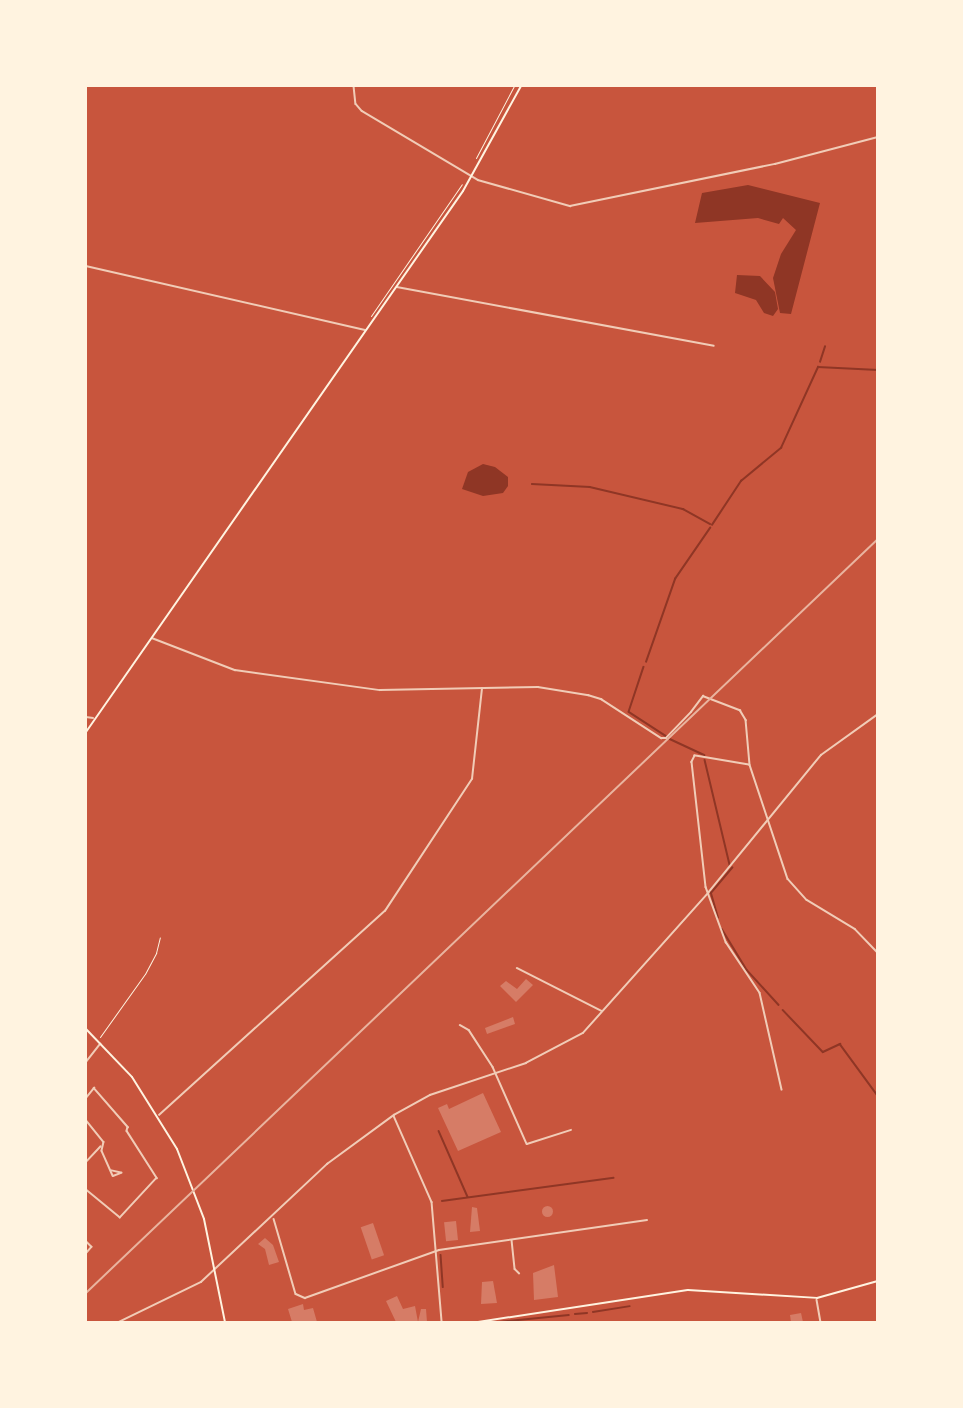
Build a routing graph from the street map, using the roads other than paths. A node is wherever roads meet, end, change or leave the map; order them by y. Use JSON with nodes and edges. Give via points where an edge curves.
{"nodes":[{"id":1,"x":354,"y":86,"type":"edge"},
{"id":2,"x":520,"y":86,"type":"edge"},
{"id":3,"x":878,"y":137,"type":"edge"},
{"id":4,"x":473,"y":176,"type":"junction"},
{"id":5,"x":86,"y":266,"type":"edge"},
{"id":6,"x":396,"y":287,"type":"junction"},
{"id":7,"x":366,"y":330,"type":"junction"},
{"id":8,"x":714,"y":346,"type":"dead end"},
{"id":9,"x":151,"y":638,"type":"junction"},
{"id":10,"x":482,"y":688,"type":"junction"},
{"id":11,"x":878,"y":714,"type":"edge"},
{"id":12,"x":86,"y":717,"type":"edge"},
{"id":13,"x":95,"y":719,"type":"junction"},
{"id":14,"x":86,"y":732,"type":"edge"},
{"id":15,"x":750,"y":765,"type":"junction"},
{"id":16,"x":768,"y":819,"type":"junction"},
{"id":17,"x":708,"y":893,"type":"junction"},
{"id":18,"x":878,"y":953,"type":"edge"},
{"id":19,"x":517,"y":968,"type":"dead end"},
{"id":20,"x":603,"y":1012,"type":"junction"},
{"id":21,"x":460,"y":1025,"type":"dead end"},
{"id":22,"x":86,"y":1029,"type":"edge"},
{"id":23,"x":101,"y":1044,"type":"junction"},
{"id":24,"x":86,"y":1062,"type":"edge"},
{"id":25,"x":496,"y":1074,"type":"junction"},
{"id":26,"x":783,"y":1090,"type":"dead end"},
{"id":27,"x":86,"y":1098,"type":"edge"},
{"id":28,"x":159,"y":1115,"type":"junction"},
{"id":29,"x":394,"y":1115,"type":"junction"},
{"id":30,"x":86,"y":1120,"type":"edge"},
{"id":31,"x":571,"y":1130,"type":"dead end"},
{"id":32,"x":102,"y":1147,"type":"junction"},
{"id":33,"x":86,"y":1162,"type":"edge"},
{"id":34,"x":112,"y":1171,"type":"dead end"},
{"id":35,"x":86,"y":1190,"type":"edge"},
{"id":36,"x":273,"y":1218,"type":"junction"},
{"id":37,"x":647,"y":1220,"type":"dead end"},
{"id":38,"x":512,"y":1239,"type":"junction"},
{"id":39,"x":86,"y":1240,"type":"edge"},
{"id":40,"x":437,"y":1250,"type":"junction"},
{"id":41,"x":86,"y":1254,"type":"edge"},
{"id":42,"x":215,"y":1270,"type":"junction"},
{"id":43,"x":519,"y":1273,"type":"dead end"},
{"id":44,"x":878,"y":1281,"type":"edge"},
{"id":45,"x":817,"y":1298,"type":"junction"},
{"id":46,"x":119,"y":1323,"type":"edge"},
{"id":47,"x":225,"y":1323,"type":"edge"},
{"id":48,"x":442,"y":1323,"type":"edge"},
{"id":49,"x":478,"y":1323,"type":"edge"},
{"id":50,"x":821,"y":1323,"type":"edge"}],
"edges":[{"from":1,"to":4,"type":"street","via":[[356,104],[362,111]]},
{"from":2,"to":4,"type":"main road"},
{"from":3,"to":4,"type":"street","via":[[839,150],[577,207]]},
{"from":4,"to":6,"type":"main road"},
{"from":5,"to":7,"type":"street"},
{"from":6,"to":7,"type":"main road"},
{"from":6,"to":8,"type":"street"},
{"from":7,"to":9,"type":"main road"},
{"from":9,"to":10,"type":"street","via":[[246,672],[387,691]]},
{"from":9,"to":13,"type":"main road"},
{"from":10,"to":15,"type":"street","via":[[538,687],[597,697],[663,739],[703,696],[743,712]]},
{"from":10,"to":28,"type":"street","via":[[470,784],[385,911]]},
{"from":11,"to":16,"type":"street","via":[[821,755]]},
{"from":12,"to":13,"type":"street"},
{"from":13,"to":14,"type":"main road"},
{"from":15,"to":16,"type":"street"},
{"from":15,"to":17,"type":"street","via":[[693,759]]},
{"from":16,"to":17,"type":"street"},
{"from":16,"to":18,"type":"street","via":[[784,871],[797,891],[855,929]]},
{"from":17,"to":20,"type":"street"},
{"from":17,"to":26,"type":"street","via":[[726,942],[760,993]]},
{"from":19,"to":20,"type":"street"},
{"from":20,"to":25,"type":"street","via":[[575,1038]]},
{"from":21,"to":25,"type":"street","via":[[469,1030]]},
{"from":22,"to":23,"type":"main road"},
{"from":23,"to":24,"type":"street"},
{"from":23,"to":28,"type":"main road","via":[[132,1077]]},
{"from":25,"to":29,"type":"street","via":[[430,1095]]},
{"from":25,"to":31,"type":"street","via":[[527,1144]]},
{"from":27,"to":35,"type":"street","via":[[94,1088],[128,1126],[157,1178],[120,1218]]},
{"from":28,"to":42,"type":"main road","via":[[198,1198]]},
{"from":29,"to":36,"type":"street","via":[[327,1164]]},
{"from":29,"to":40,"type":"street","via":[[432,1202]]},
{"from":30,"to":32,"type":"street","via":[[101,1136]]},
{"from":32,"to":33,"type":"street","via":[[95,1148]]},
{"from":32,"to":34,"type":"street"},
{"from":36,"to":40,"type":"street","via":[[300,1297]]},
{"from":36,"to":42,"type":"street"},
{"from":37,"to":38,"type":"street"},
{"from":38,"to":40,"type":"street"},
{"from":38,"to":43,"type":"street","via":[[515,1269]]},
{"from":39,"to":41,"type":"street","via":[[92,1246]]},
{"from":40,"to":48,"type":"street"},
{"from":42,"to":46,"type":"street","via":[[184,1292]]},
{"from":42,"to":47,"type":"main road"},
{"from":44,"to":45,"type":"main road"},
{"from":45,"to":49,"type":"main road","via":[[687,1290]]},
{"from":45,"to":50,"type":"street"}]}
